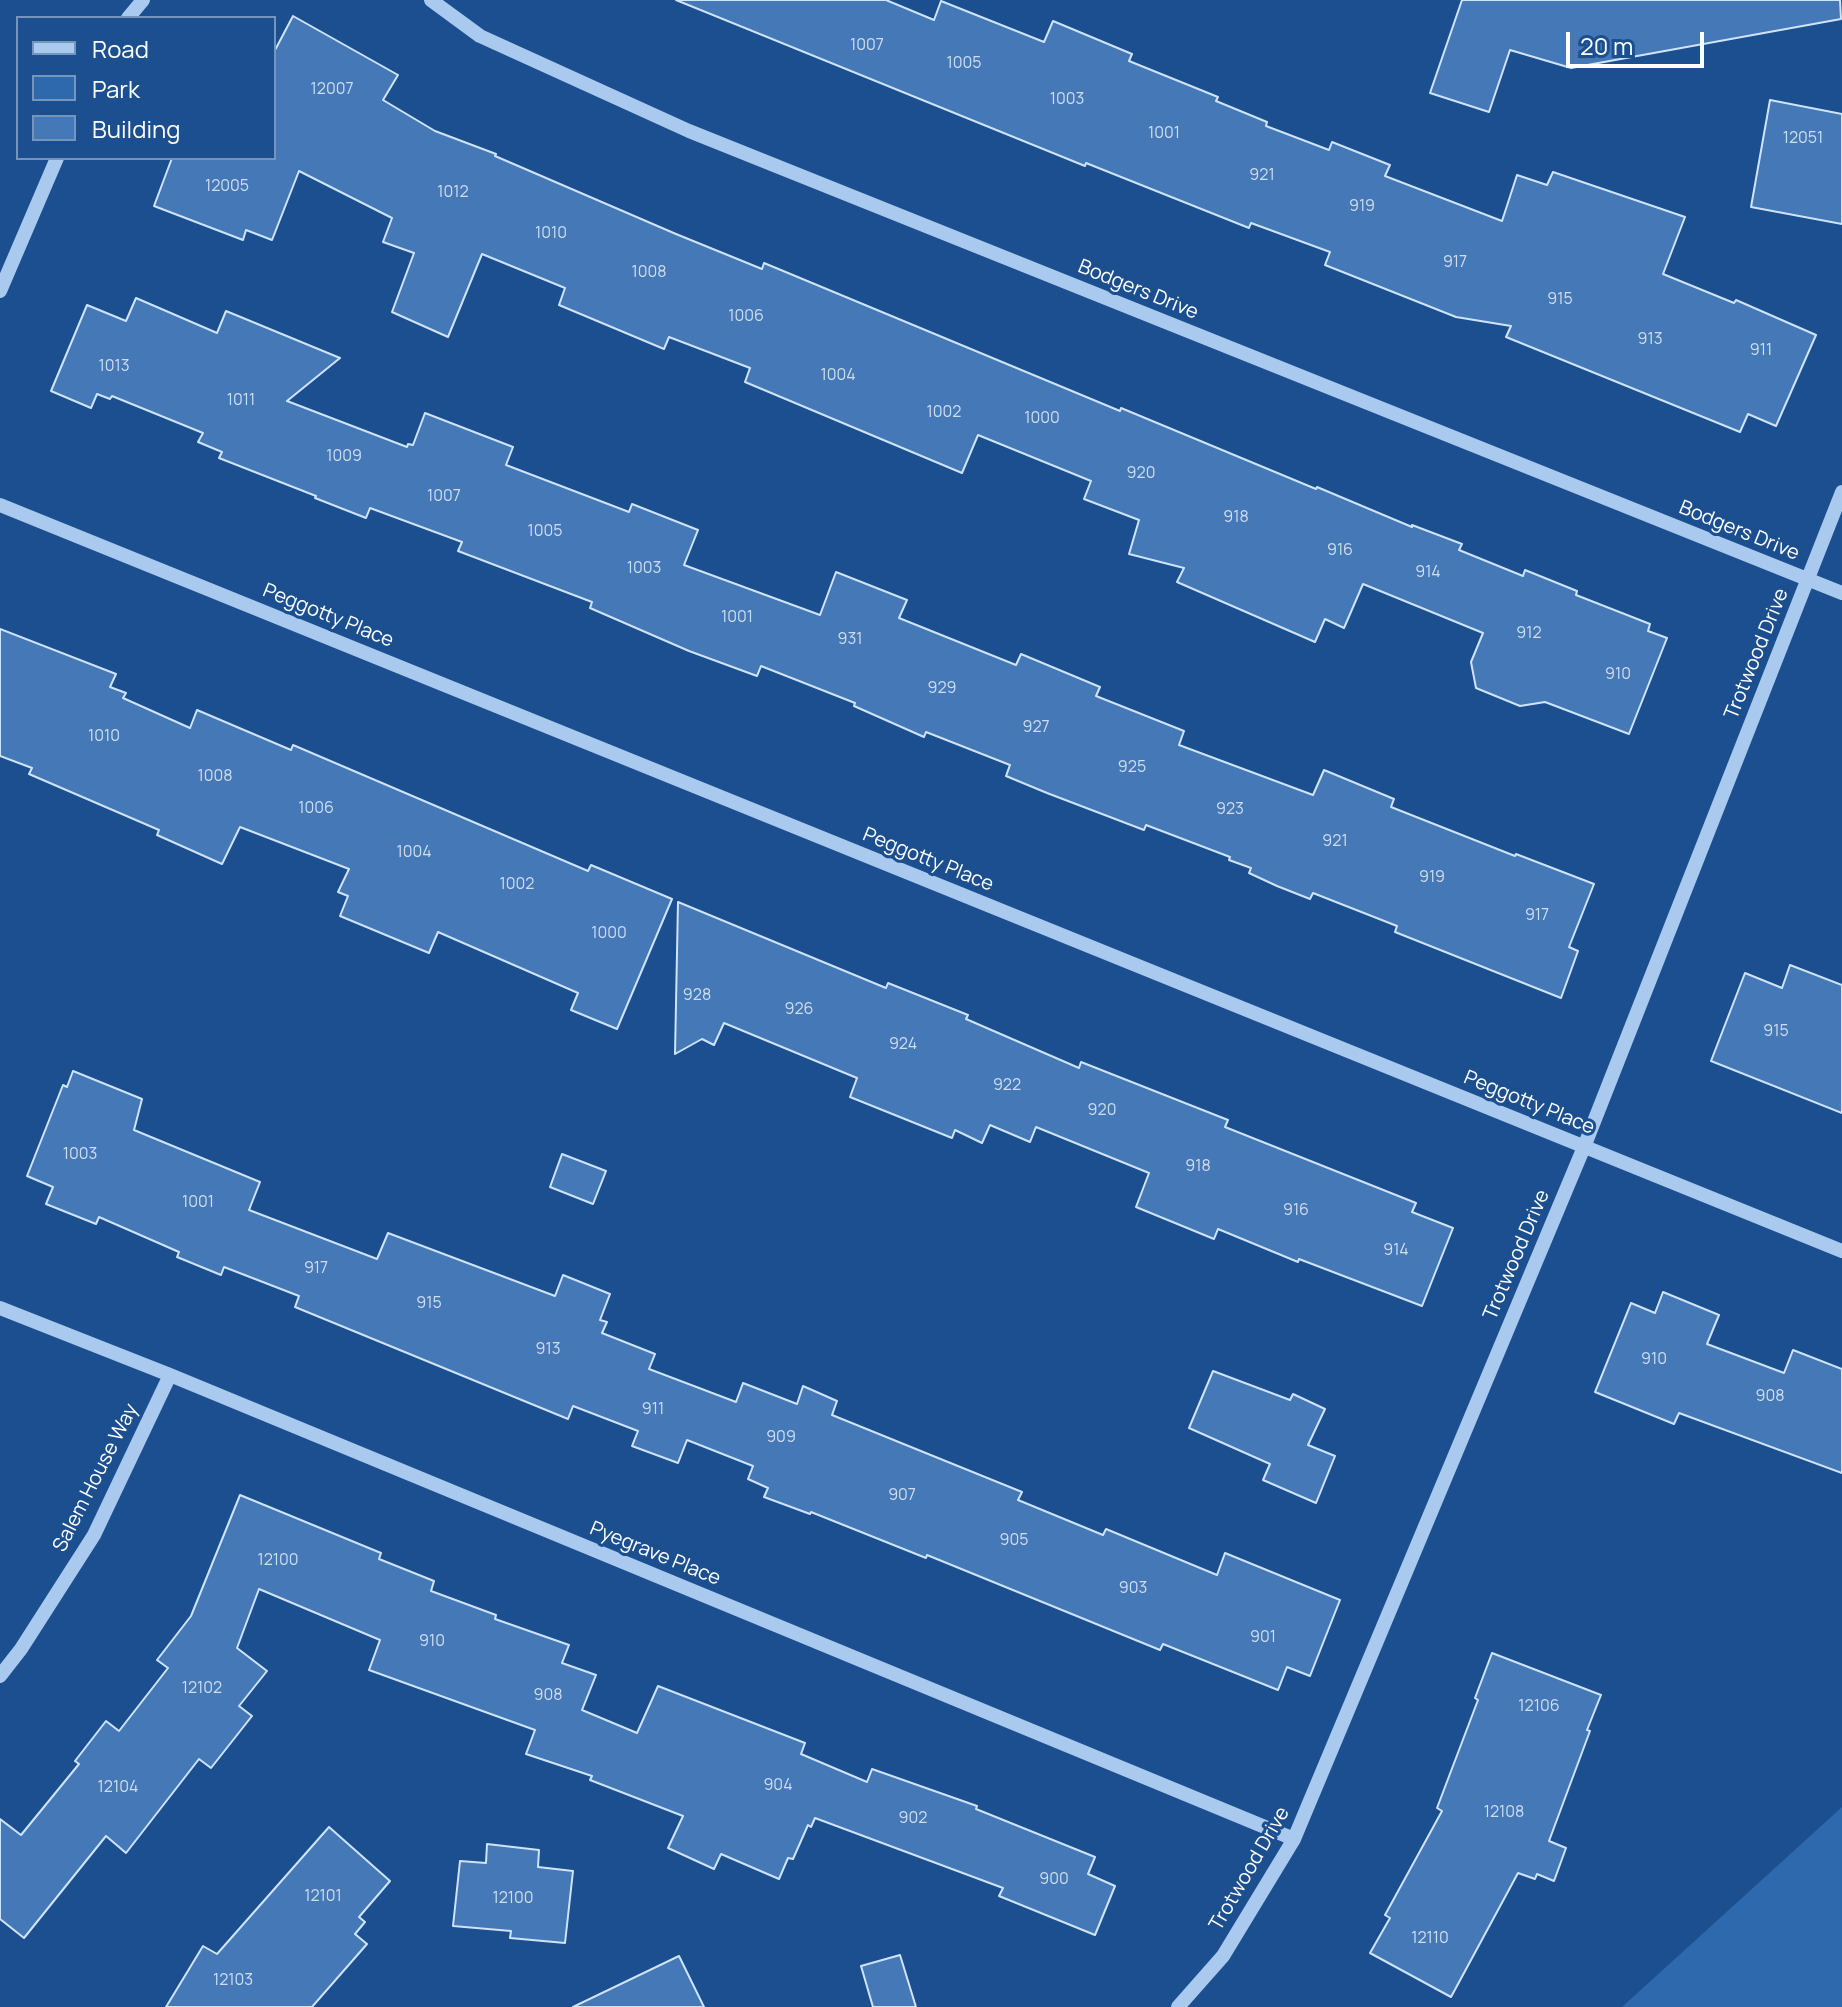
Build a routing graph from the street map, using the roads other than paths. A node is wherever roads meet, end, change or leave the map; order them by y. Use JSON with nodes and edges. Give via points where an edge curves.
{"nodes":[{"id":1,"x":143,"y":0,"type":"edge"},
{"id":2,"x":431,"y":0,"type":"edge"},
{"id":3,"x":130,"y":16,"type":"edge"},
{"id":4,"x":56,"y":160,"type":"edge"},
{"id":5,"x":0,"y":291,"type":"edge"},
{"id":6,"x":1842,"y":492,"type":"edge"},
{"id":7,"x":0,"y":505,"type":"edge"},
{"id":8,"x":1808,"y":580,"type":"junction"},
{"id":9,"x":1842,"y":593,"type":"edge"},
{"id":10,"x":1584,"y":1147,"type":"junction"},
{"id":11,"x":1842,"y":1251,"type":"edge"},
{"id":12,"x":0,"y":1308,"type":"edge"},
{"id":13,"x":170,"y":1375,"type":"junction"},
{"id":14,"x":0,"y":1676,"type":"edge"},
{"id":15,"x":1294,"y":1839,"type":"junction"},
{"id":16,"x":1178,"y":2007,"type":"edge"}],
"edges":[{"from":1,"to":3,"type":"street"},
{"from":2,"to":8,"type":"street","name":"Bodgers Drive","via":[[480,36],[689,131]]},
{"from":4,"to":5,"type":"street"},
{"from":6,"to":8,"type":"street","name":"Trotwood Drive"},
{"from":7,"to":10,"type":"street","name":"Peggotty Place"},
{"from":8,"to":9,"type":"street","name":"Bodgers Drive"},
{"from":8,"to":10,"type":"street","name":"Trotwood Drive"},
{"from":10,"to":11,"type":"street","name":"Peggotty Place"},
{"from":10,"to":15,"type":"street","name":"Trotwood Drive"},
{"from":12,"to":13,"type":"street","name":"Pyegrave Place"},
{"from":13,"to":14,"type":"street","name":"Salem House Way","via":[[94,1535]]},
{"from":13,"to":15,"type":"street","name":"Pyegrave Place"},
{"from":15,"to":16,"type":"street","name":"Trotwood Drive","via":[[1223,1956]]}]}
